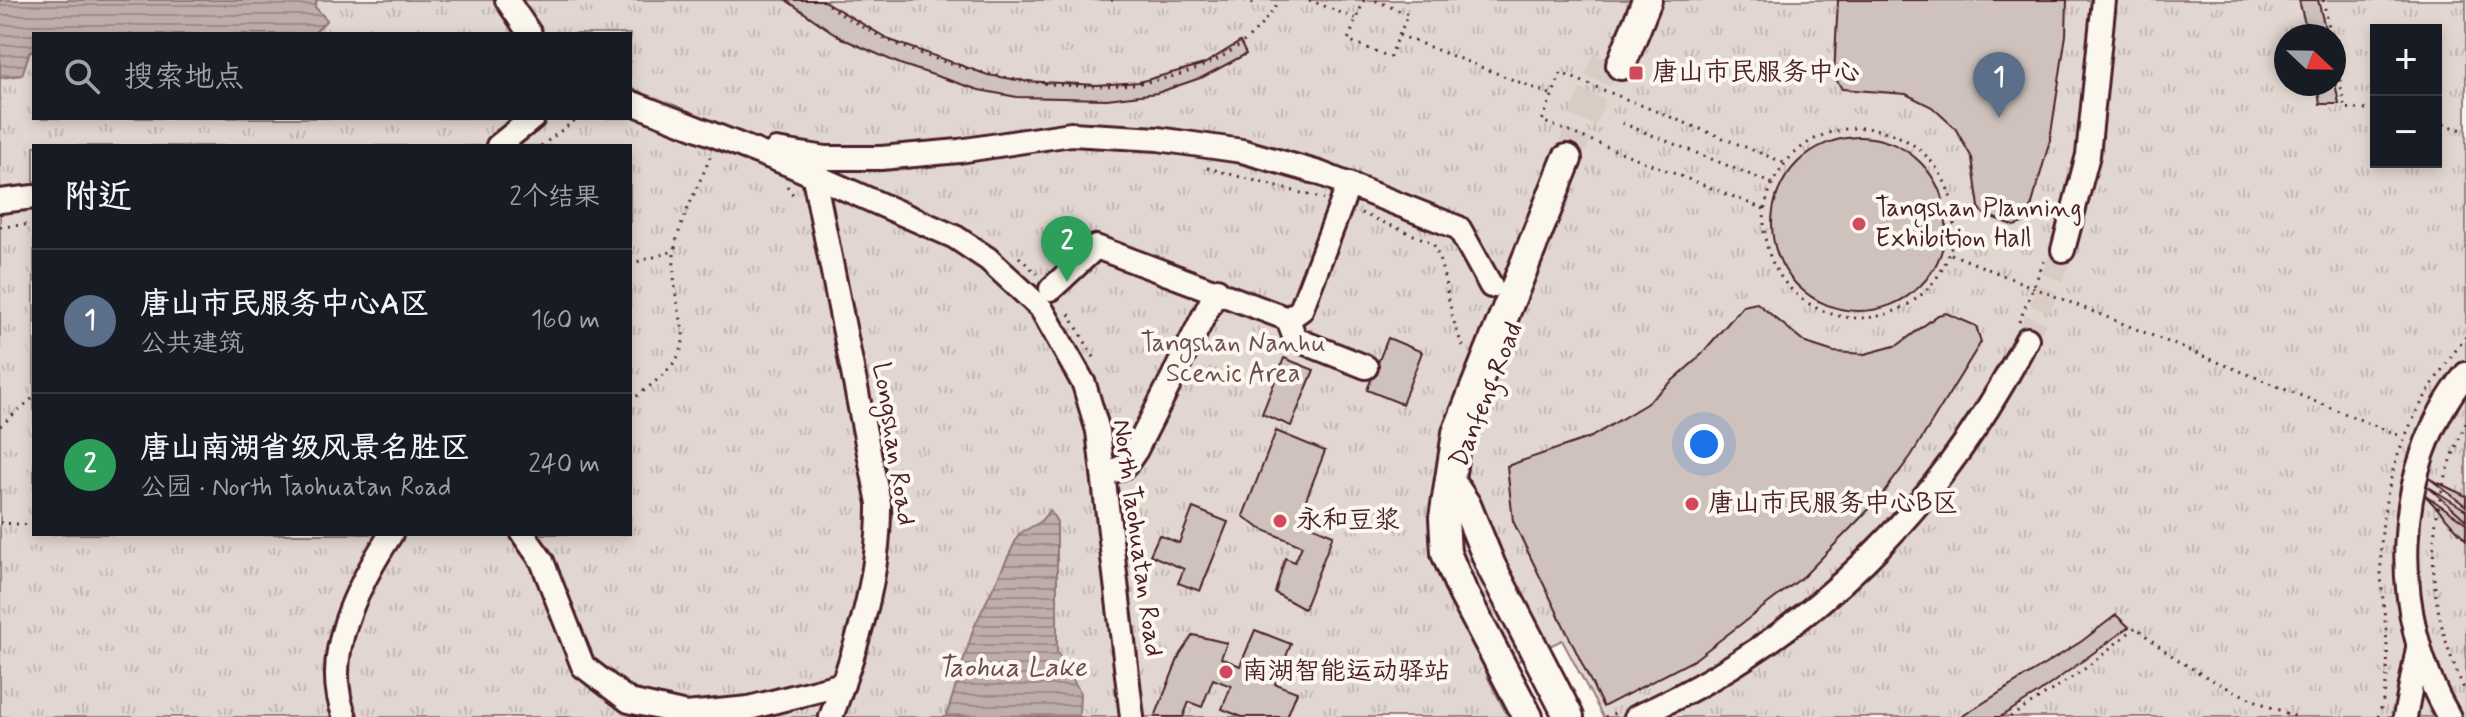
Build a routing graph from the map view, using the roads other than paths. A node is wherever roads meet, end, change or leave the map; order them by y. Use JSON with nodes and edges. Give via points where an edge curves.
{"nodes":[{"id":1,"x":507,"y":0,"type":"edge"},
{"id":2,"x":1631,"y":0,"type":"edge"},
{"id":3,"x":1647,"y":0,"type":"edge"},
{"id":4,"x":2104,"y":0,"type":"edge"},
{"id":5,"x":529,"y":32,"type":"edge"},
{"id":6,"x":632,"y":103,"type":"edge"},
{"id":7,"x":530,"y":120,"type":"edge"},
{"id":8,"x":500,"y":144,"type":"edge"},
{"id":9,"x":776,"y":150,"type":"dead end"},
{"id":10,"x":1574,"y":161,"type":"tunnel mouth"},
{"id":11,"x":814,"y":177,"type":"junction"},
{"id":12,"x":1349,"y":184,"type":"junction"},
{"id":13,"x":32,"y":197,"type":"edge"},
{"id":14,"x":0,"y":201,"type":"edge"},
{"id":15,"x":2054,"y":252,"type":"tunnel mouth"},
{"id":16,"x":1491,"y":286,"type":"dead end"},
{"id":17,"x":1051,"y":289,"type":"dead end"},
{"id":18,"x":1217,"y":290,"type":"junction"},
{"id":19,"x":1288,"y":319,"type":"junction"},
{"id":20,"x":2020,"y":335,"type":"tunnel mouth"},
{"id":21,"x":1366,"y":367,"type":"dead end"},
{"id":22,"x":2466,"y":374,"type":"edge"},
{"id":23,"x":1106,"y":474,"type":"junction"},
{"id":24,"x":1452,"y":484,"type":"junction"},
{"id":25,"x":390,"y":536,"type":"edge"},
{"id":26,"x":524,"y":536,"type":"edge"},
{"id":27,"x":2418,"y":646,"type":"junction"},
{"id":28,"x":843,"y":684,"type":"junction"},
{"id":29,"x":1633,"y":712,"type":"edge"},
{"id":30,"x":345,"y":717,"type":"edge"},
{"id":31,"x":831,"y":717,"type":"edge"},
{"id":32,"x":1132,"y":717,"type":"edge"},
{"id":33,"x":1528,"y":717,"type":"edge"},
{"id":34,"x":1569,"y":717,"type":"edge"},
{"id":35,"x":2405,"y":717,"type":"edge"},
{"id":36,"x":2449,"y":717,"type":"edge"}],
"edges":[{"from":1,"to":5,"type":"street"},
{"from":2,"to":3,"type":"main road","via":[[1614,62]]},
{"from":4,"to":15,"type":"street","via":[[2088,155]]},
{"from":6,"to":11,"type":"street","name":"North Taohuatan Road"},
{"from":7,"to":8,"type":"street"},
{"from":9,"to":12,"type":"street","via":[[826,158],[881,158],[1071,134],[1115,135],[1242,151]]},
{"from":10,"to":24,"type":"main road","name":"Danfeng Road"},
{"from":11,"to":23,"type":"street","name":"North Taohuatan Road","via":[[955,237],[1024,290],[1041,308],[1084,384]]},
{"from":11,"to":28,"type":"street","name":"Longshan Road","via":[[879,503],[871,595]]},
{"from":12,"to":16,"type":"street","via":[[1459,228]]},
{"from":12,"to":19,"type":"street","via":[[1301,310]]},
{"from":13,"to":14,"type":"street"},
{"from":17,"to":18,"type":"street","via":[[1096,247]]},
{"from":18,"to":19,"type":"street"},
{"from":18,"to":23,"type":"street","via":[[1136,450],[1125,466]]},
{"from":19,"to":21,"type":"street","via":[[1295,339]]},
{"from":20,"to":29,"type":"street","via":[[1958,454],[1858,572],[1784,634],[1738,664]]},
{"from":22,"to":27,"type":"street","via":[[2426,446],[2409,512],[2406,580]]},
{"from":23,"to":32,"type":"street","name":"North Taohuatan Road"},
{"from":24,"to":33,"type":"main road","name":"Danfeng Road","via":[[1444,518],[1446,553]]},
{"from":24,"to":34,"type":"main road"},
{"from":25,"to":30,"type":"street","via":[[344,629],[336,674]]},
{"from":26,"to":28,"type":"street","via":[[542,561],[583,666],[629,701],[686,714],[749,708]]},
{"from":27,"to":35,"type":"street"},
{"from":27,"to":36,"type":"street"},
{"from":28,"to":31,"type":"street","name":"Longshan Road"}]}
